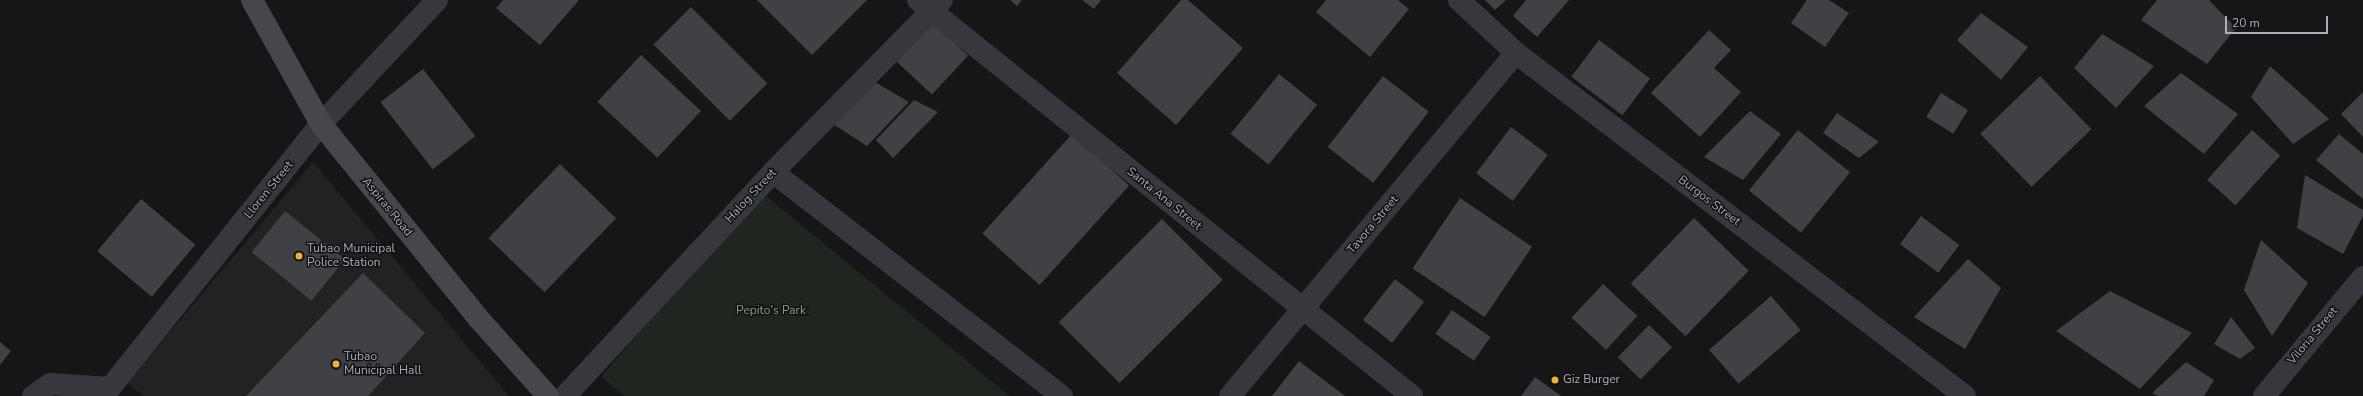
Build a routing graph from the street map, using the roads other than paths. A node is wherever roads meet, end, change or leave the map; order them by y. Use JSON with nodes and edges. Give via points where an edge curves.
{"nodes":[{"id":1,"x":252,"y":0,"type":"edge"},
{"id":2,"x":437,"y":0,"type":"edge"},
{"id":3,"x":1459,"y":0,"type":"edge"},
{"id":4,"x":931,"y":4,"type":"edge"},
{"id":5,"x":1516,"y":53,"type":"junction"},
{"id":6,"x":320,"y":124,"type":"junction"},
{"id":7,"x":772,"y":172,"type":"junction"},
{"id":8,"x":2363,"y":277,"type":"edge"},
{"id":9,"x":1302,"y":311,"type":"junction"},
{"id":10,"x":116,"y":392,"type":"edge"},
{"id":11,"x":32,"y":396,"type":"edge"},
{"id":12,"x":548,"y":396,"type":"edge"},
{"id":13,"x":565,"y":396,"type":"edge"},
{"id":14,"x":1062,"y":396,"type":"edge"},
{"id":15,"x":1230,"y":396,"type":"edge"},
{"id":16,"x":1412,"y":396,"type":"edge"},
{"id":17,"x":1965,"y":396,"type":"edge"},
{"id":18,"x":2264,"y":396,"type":"edge"}],
"edges":[{"from":1,"to":6,"type":"main road","name":"Aspiras Road"},
{"from":2,"to":6,"type":"street","name":"Lloren Street"},
{"from":3,"to":5,"type":"street","name":"Burgos Street"},
{"from":4,"to":7,"type":"street","name":"Halog Street"},
{"from":4,"to":9,"type":"street","name":"Santa Ana Street"},
{"from":5,"to":9,"type":"street","name":"Tavora Street"},
{"from":5,"to":17,"type":"street","name":"Burgos Street"},
{"from":6,"to":10,"type":"street","name":"Lloren Street"},
{"from":6,"to":12,"type":"main road","name":"Aspiras Road","via":[[478,318]]},
{"from":7,"to":13,"type":"street","name":"Halog Street"},
{"from":7,"to":14,"type":"street"},
{"from":8,"to":18,"type":"street","name":"Viloria Street"},
{"from":9,"to":15,"type":"street","name":"Tavora Street"},
{"from":9,"to":16,"type":"street","name":"Santa Ana Street"},
{"from":10,"to":11,"type":"street","via":[[50,384]]}]}
